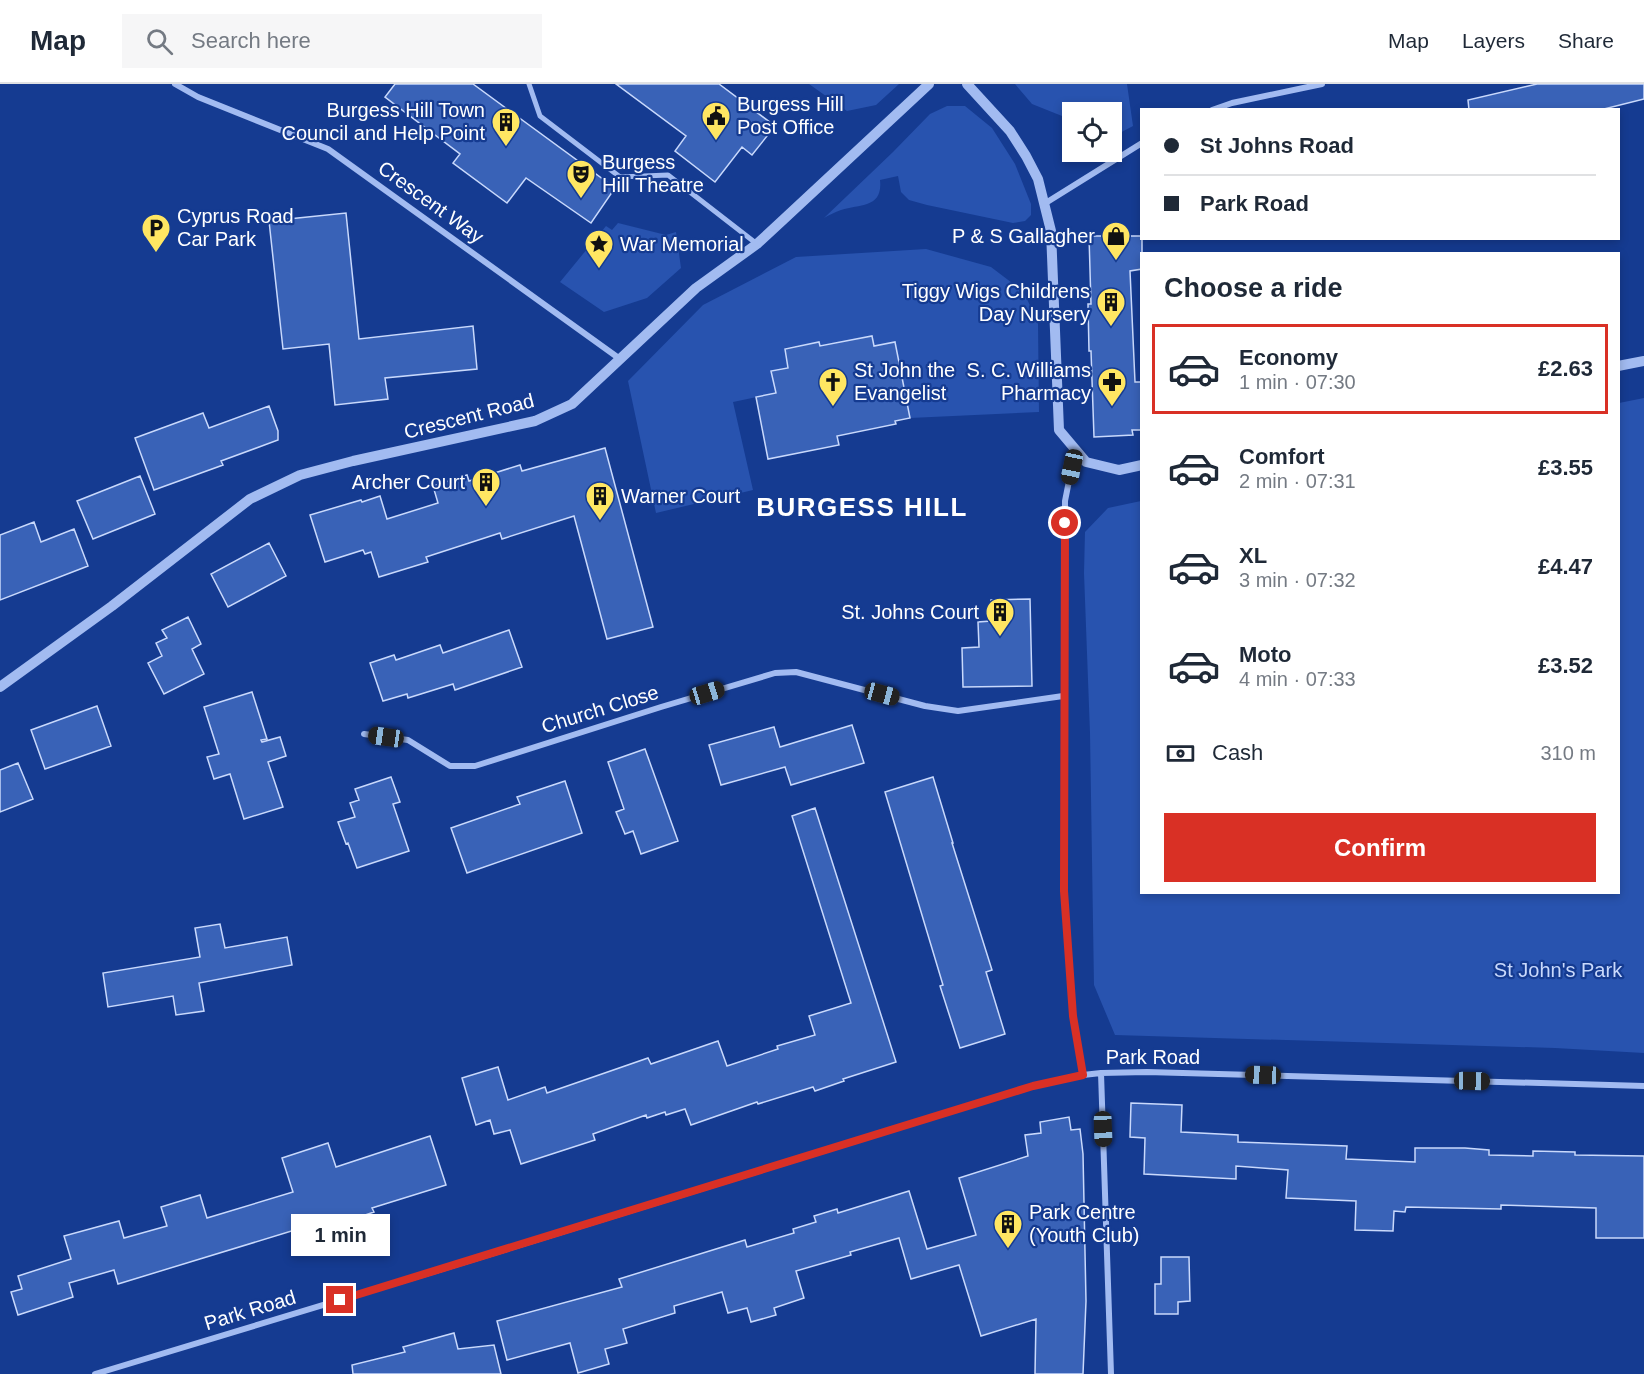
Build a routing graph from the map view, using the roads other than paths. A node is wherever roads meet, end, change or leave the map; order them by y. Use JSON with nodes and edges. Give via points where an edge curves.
{"nodes":[{"id":1,"x":175,"y":84,"type":"edge"},
{"id":2,"x":528,"y":84,"type":"edge"},
{"id":3,"x":929,"y":84,"type":"edge"},
{"id":4,"x":967,"y":84,"type":"edge"},
{"id":5,"x":1322,"y":84,"type":"edge"},
{"id":6,"x":1218,"y":108,"type":"edge"},
{"id":7,"x":1140,"y":143,"type":"edge"},
{"id":8,"x":1044,"y":204,"type":"junction"},
{"id":9,"x":757,"y":244,"type":"junction"},
{"id":10,"x":620,"y":359,"type":"junction"},
{"id":11,"x":1644,"y":361,"type":"edge"},
{"id":12,"x":1620,"y":366,"type":"edge"},
{"id":13,"x":1075,"y":451,"type":"junction"},
{"id":14,"x":1140,"y":465,"type":"edge"},
{"id":15,"x":0,"y":687,"type":"edge"},
{"id":16,"x":1063,"y":696,"type":"junction"},
{"id":17,"x":364,"y":734,"type":"dead end"},
{"id":18,"x":1101,"y":1073,"type":"junction"},
{"id":19,"x":1083,"y":1075,"type":"junction"},
{"id":20,"x":1644,"y":1086,"type":"edge"},
{"id":21,"x":95,"y":1374,"type":"edge"},
{"id":22,"x":1111,"y":1374,"type":"edge"}],
"edges":[{"from":1,"to":10,"type":"street","name":"Crescent Way","via":[[328,149]]},
{"from":2,"to":9,"type":"street","via":[[540,116],[620,177],[668,175]]},
{"from":3,"to":9,"type":"street","name":"Crescent Road"},
{"from":4,"to":8,"type":"street","via":[[1010,131],[1038,179]]},
{"from":5,"to":6,"type":"street"},
{"from":7,"to":8,"type":"street"},
{"from":8,"to":13,"type":"street","via":[[1051,231],[1059,430]]},
{"from":9,"to":10,"type":"street","name":"Crescent Road","via":[[696,288]]},
{"from":10,"to":15,"type":"street","name":"Crescent Road","via":[[572,404],[535,421],[300,475],[250,499]]},
{"from":11,"to":12,"type":"street"},
{"from":13,"to":14,"type":"street","via":[[1086,462],[1119,470]]},
{"from":13,"to":16,"type":"street","via":[[1065,501]]},
{"from":16,"to":17,"type":"street","name":"Church Close","via":[[958,711],[796,672],[775,673],[476,766],[450,766],[408,740]]},
{"from":16,"to":19,"type":"street","via":[[1064,891],[1073,1016]]},
{"from":18,"to":19,"type":"street","name":"Park Road"},
{"from":18,"to":20,"type":"street","name":"Park Road"},
{"from":18,"to":22,"type":"street"},
{"from":19,"to":21,"type":"street","name":"Park Road","via":[[1033,1086]]}]}
